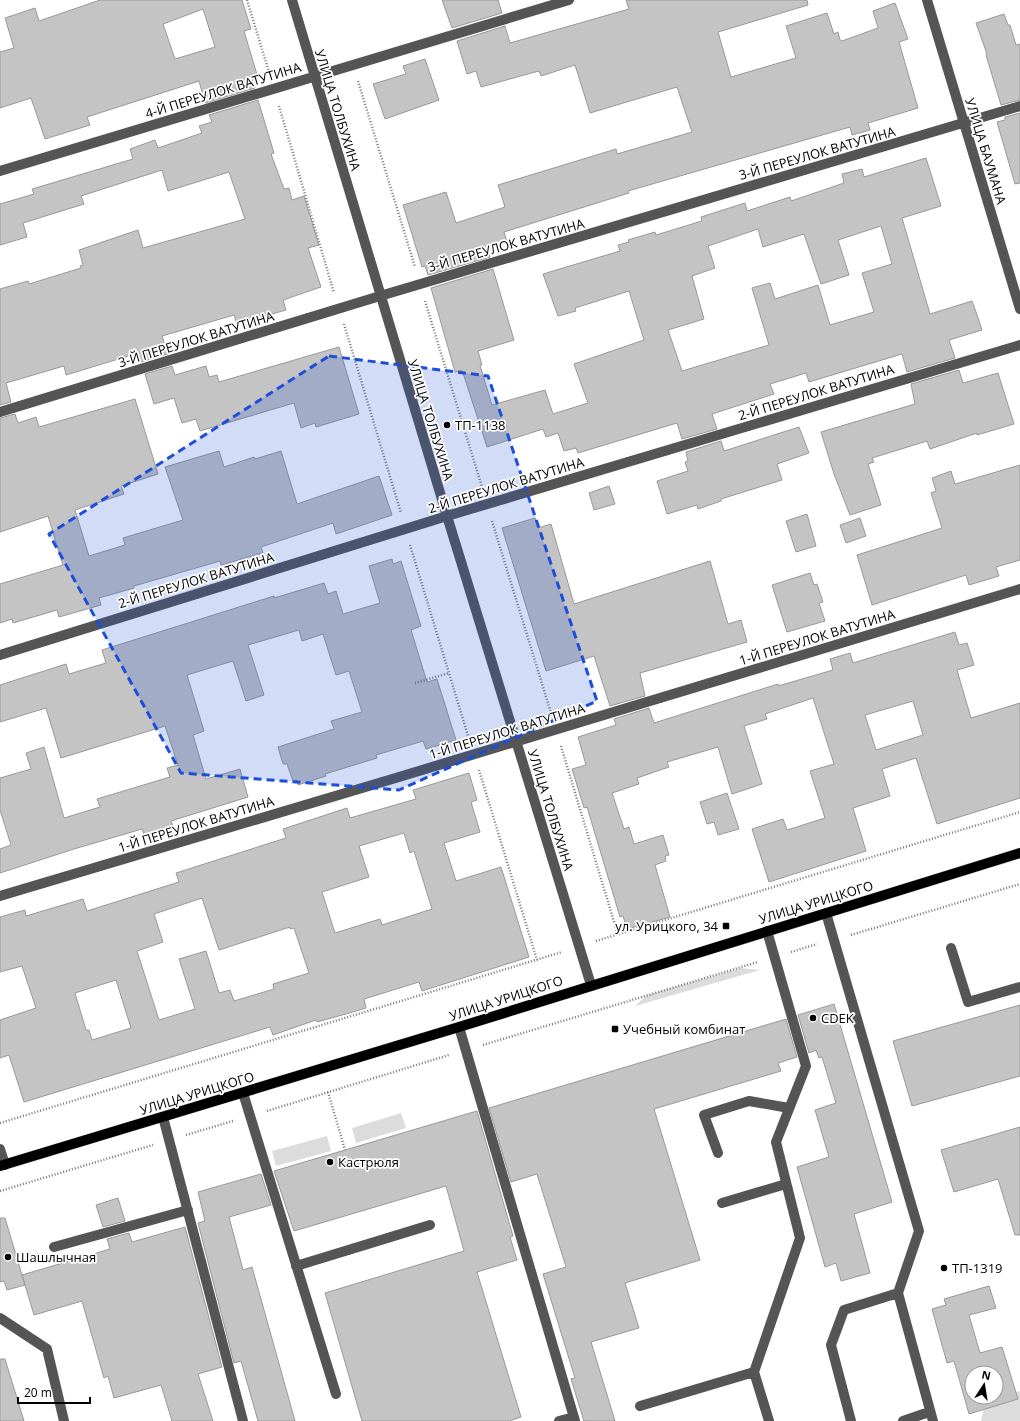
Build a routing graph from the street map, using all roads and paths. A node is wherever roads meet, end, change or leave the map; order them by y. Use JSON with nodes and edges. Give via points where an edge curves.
{"nodes":[{"id":1,"x":247,"y":0,"type":"edge"},
{"id":2,"x":292,"y":0,"type":"edge"},
{"id":3,"x":569,"y":0,"type":"edge"},
{"id":4,"x":927,"y":0,"type":"edge"},
{"id":5,"x":314,"y":76,"type":"junction"},
{"id":6,"x":274,"y":89,"type":"junction"},
{"id":7,"x":1020,"y":106,"type":"edge"},
{"id":8,"x":964,"y":123,"type":"junction"},
{"id":9,"x":0,"y":171,"type":"edge"},
{"id":10,"x":380,"y":296,"type":"junction"},
{"id":11,"x":339,"y":308,"type":"junction"},
{"id":12,"x":1020,"y":309,"type":"edge"},
{"id":13,"x":1020,"y":345,"type":"edge"},
{"id":14,"x":0,"y":412,"type":"edge"},
{"id":15,"x":447,"y":516,"type":"junction"},
{"id":16,"x":406,"y":529,"type":"junction"},
{"id":17,"x":1020,"y":589,"type":"edge"},
{"id":18,"x":0,"y":655,"type":"edge"},
{"id":19,"x":449,"y":673,"type":"junction"},
{"id":20,"x":415,"y":683,"type":"dead end"},
{"id":21,"x":517,"y":742,"type":"junction"},
{"id":22,"x":474,"y":754,"type":"junction"},
{"id":23,"x":1020,"y":812,"type":"edge"},
{"id":24,"x":1020,"y":853,"type":"edge"},
{"id":25,"x":1020,"y":884,"type":"edge"},
{"id":26,"x":0,"y":896,"type":"edge"},
{"id":27,"x":826,"y":913,"type":"junction"},
{"id":28,"x":766,"y":931,"type":"junction"},
{"id":29,"x":833,"y":940,"type":"junction"},
{"id":30,"x":579,"y":946,"type":"junction"},
{"id":31,"x":951,"y":948,"type":"dead end"},
{"id":32,"x":774,"y":957,"type":"junction"},
{"id":33,"x":537,"y":960,"type":"junction"},
{"id":34,"x":591,"y":985,"type":"junction"},
{"id":35,"x":1020,"y":987,"type":"edge"},
{"id":36,"x":459,"y":1027,"type":"junction"},
{"id":37,"x":466,"y":1050,"type":"junction"},
{"id":38,"x":328,"y":1092,"type":"junction"},
{"id":39,"x":243,"y":1093,"type":"junction"},
{"id":40,"x":789,"y":1108,"type":"junction"},
{"id":41,"x":250,"y":1116,"type":"junction"},
{"id":42,"x":163,"y":1117,"type":"junction"},
{"id":43,"x":0,"y":1122,"type":"edge"},
{"id":44,"x":169,"y":1140,"type":"junction"},
{"id":45,"x":0,"y":1149,"type":"edge"},
{"id":46,"x":345,"y":1150,"type":"dead end"},
{"id":47,"x":718,"y":1153,"type":"dead end"},
{"id":48,"x":2,"y":1166,"type":"edge"},
{"id":49,"x":786,"y":1184,"type":"junction"},
{"id":50,"x":0,"y":1191,"type":"edge"},
{"id":51,"x":722,"y":1203,"type":"dead end"},
{"id":52,"x":188,"y":1210,"type":"junction"},
{"id":53,"x":430,"y":1225,"type":"dead end"},
{"id":54,"x":54,"y":1247,"type":"dead end"},
{"id":55,"x":296,"y":1266,"type":"junction"},
{"id":56,"x":898,"y":1293,"type":"junction"},
{"id":57,"x":0,"y":1318,"type":"edge"},
{"id":58,"x":754,"y":1372,"type":"junction"},
{"id":59,"x":336,"y":1394,"type":"dead end"},
{"id":60,"x":640,"y":1406,"type":"dead end"},
{"id":61,"x":931,"y":1417,"type":"edge"},
{"id":62,"x":574,"y":1419,"type":"edge"},
{"id":63,"x":64,"y":1421,"type":"edge"},
{"id":64,"x":243,"y":1421,"type":"edge"},
{"id":65,"x":559,"y":1421,"type":"edge"},
{"id":66,"x":769,"y":1421,"type":"edge"},
{"id":67,"x":851,"y":1421,"type":"edge"},
{"id":68,"x":903,"y":1421,"type":"edge"}],
"edges":[{"from":1,"to":6,"type":"path"},
{"from":2,"to":5,"type":"street","name":"УЛИЦА ТОЛБУХИНА"},
{"from":3,"to":5,"type":"street","name":"4-Й ПЕРЕУЛОК ВАТУТИНА"},
{"from":4,"to":8,"type":"street","name":"УЛИЦА БАУМАНА"},
{"from":5,"to":6,"type":"street","name":"4-Й ПЕРЕУЛОК ВАТУТИНА"},
{"from":5,"to":10,"type":"street","name":"УЛИЦА ТОЛБУХИНА"},
{"from":6,"to":9,"type":"street","name":"4-Й ПЕРЕУЛОК ВАТУТИНА"},
{"from":6,"to":11,"type":"path"},
{"from":7,"to":8,"type":"street","name":"3-Й ПЕРЕУЛОК ВАТУТИНА"},
{"from":8,"to":10,"type":"street","name":"3-Й ПЕРЕУЛОК ВАТУТИНА"},
{"from":8,"to":12,"type":"street","name":"УЛИЦА БАУМАНА"},
{"from":10,"to":11,"type":"street","name":"3-Й ПЕРЕУЛОК ВАТУТИНА"},
{"from":10,"to":15,"type":"street","name":"УЛИЦА ТОЛБУХИНА"},
{"from":11,"to":14,"type":"street","name":"3-Й ПЕРЕУЛОК ВАТУТИНА"},
{"from":11,"to":16,"type":"path"},
{"from":13,"to":15,"type":"street","name":"2-Й ПЕРЕУЛОК ВАТУТИНА"},
{"from":15,"to":16,"type":"street","name":"2-Й ПЕРЕУЛОК ВАТУТИНА"},
{"from":15,"to":21,"type":"street","name":"УЛИЦА ТОЛБУХИНА"},
{"from":16,"to":18,"type":"street","name":"2-Й ПЕРЕУЛОК ВАТУТИНА"},
{"from":16,"to":19,"type":"path"},
{"from":17,"to":21,"type":"street","name":"1-Й ПЕРЕУЛОК ВАТУТИНА"},
{"from":19,"to":20,"type":"path"},
{"from":19,"to":22,"type":"path"},
{"from":21,"to":22,"type":"street","name":"1-Й ПЕРЕУЛОК ВАТУТИНА"},
{"from":21,"to":30,"type":"street","name":"УЛИЦА ТОЛБУХИНА"},
{"from":22,"to":26,"type":"street","name":"1-Й ПЕРЕУЛОК ВАТУТИНА"},
{"from":22,"to":33,"type":"path"},
{"from":23,"to":30,"type":"path"},
{"from":24,"to":27,"type":"main road","name":"УЛИЦА УРИЦКОГО"},
{"from":25,"to":29,"type":"path"},
{"from":27,"to":28,"type":"main road","name":"УЛИЦА УРИЦКОГО"},
{"from":27,"to":29,"type":"street"},
{"from":28,"to":32,"type":"street"},
{"from":28,"to":34,"type":"main road","name":"УЛИЦА УРИЦКОГО"},
{"from":29,"to":32,"type":"path"},
{"from":29,"to":56,"type":"street","via":[[919,1231]]},
{"from":30,"to":33,"type":"path"},
{"from":30,"to":34,"type":"street","name":"УЛИЦА ТОЛБУХИНА"},
{"from":31,"to":35,"type":"street","via":[[968,1002]]},
{"from":32,"to":37,"type":"path"},
{"from":32,"to":40,"type":"street","via":[[806,1066]]},
{"from":33,"to":43,"type":"path"},
{"from":34,"to":36,"type":"main road","name":"УЛИЦА УРИЦКОГО"},
{"from":36,"to":37,"type":"street"},
{"from":36,"to":39,"type":"main road","name":"УЛИЦА УРИЦКОГО"},
{"from":37,"to":38,"type":"path"},
{"from":37,"to":62,"type":"street"},
{"from":38,"to":41,"type":"path"},
{"from":38,"to":46,"type":"path"},
{"from":39,"to":41,"type":"street"},
{"from":39,"to":42,"type":"main road","name":"УЛИЦА УРИЦКОГО"},
{"from":40,"to":47,"type":"street","via":[[749,1100],[704,1115]]},
{"from":40,"to":49,"type":"street","via":[[776,1142]]},
{"from":41,"to":44,"type":"path"},
{"from":41,"to":55,"type":"street"},
{"from":42,"to":44,"type":"street"},
{"from":42,"to":48,"type":"main road","name":"УЛИЦА УРИЦКОГО"},
{"from":44,"to":50,"type":"path"},
{"from":44,"to":52,"type":"street"},
{"from":45,"to":48,"type":"street"},
{"from":49,"to":51,"type":"street"},
{"from":49,"to":58,"type":"street","via":[[800,1238]]},
{"from":52,"to":54,"type":"street"},
{"from":52,"to":64,"type":"street"},
{"from":53,"to":55,"type":"street"},
{"from":55,"to":59,"type":"street"},
{"from":56,"to":61,"type":"street"},
{"from":56,"to":67,"type":"street","via":[[844,1310],[831,1345]]},
{"from":57,"to":63,"type":"street","via":[[46,1349]]},
{"from":58,"to":60,"type":"street"},
{"from":58,"to":66,"type":"street"},
{"from":61,"to":68,"type":"street"},
{"from":62,"to":65,"type":"street"}]}
